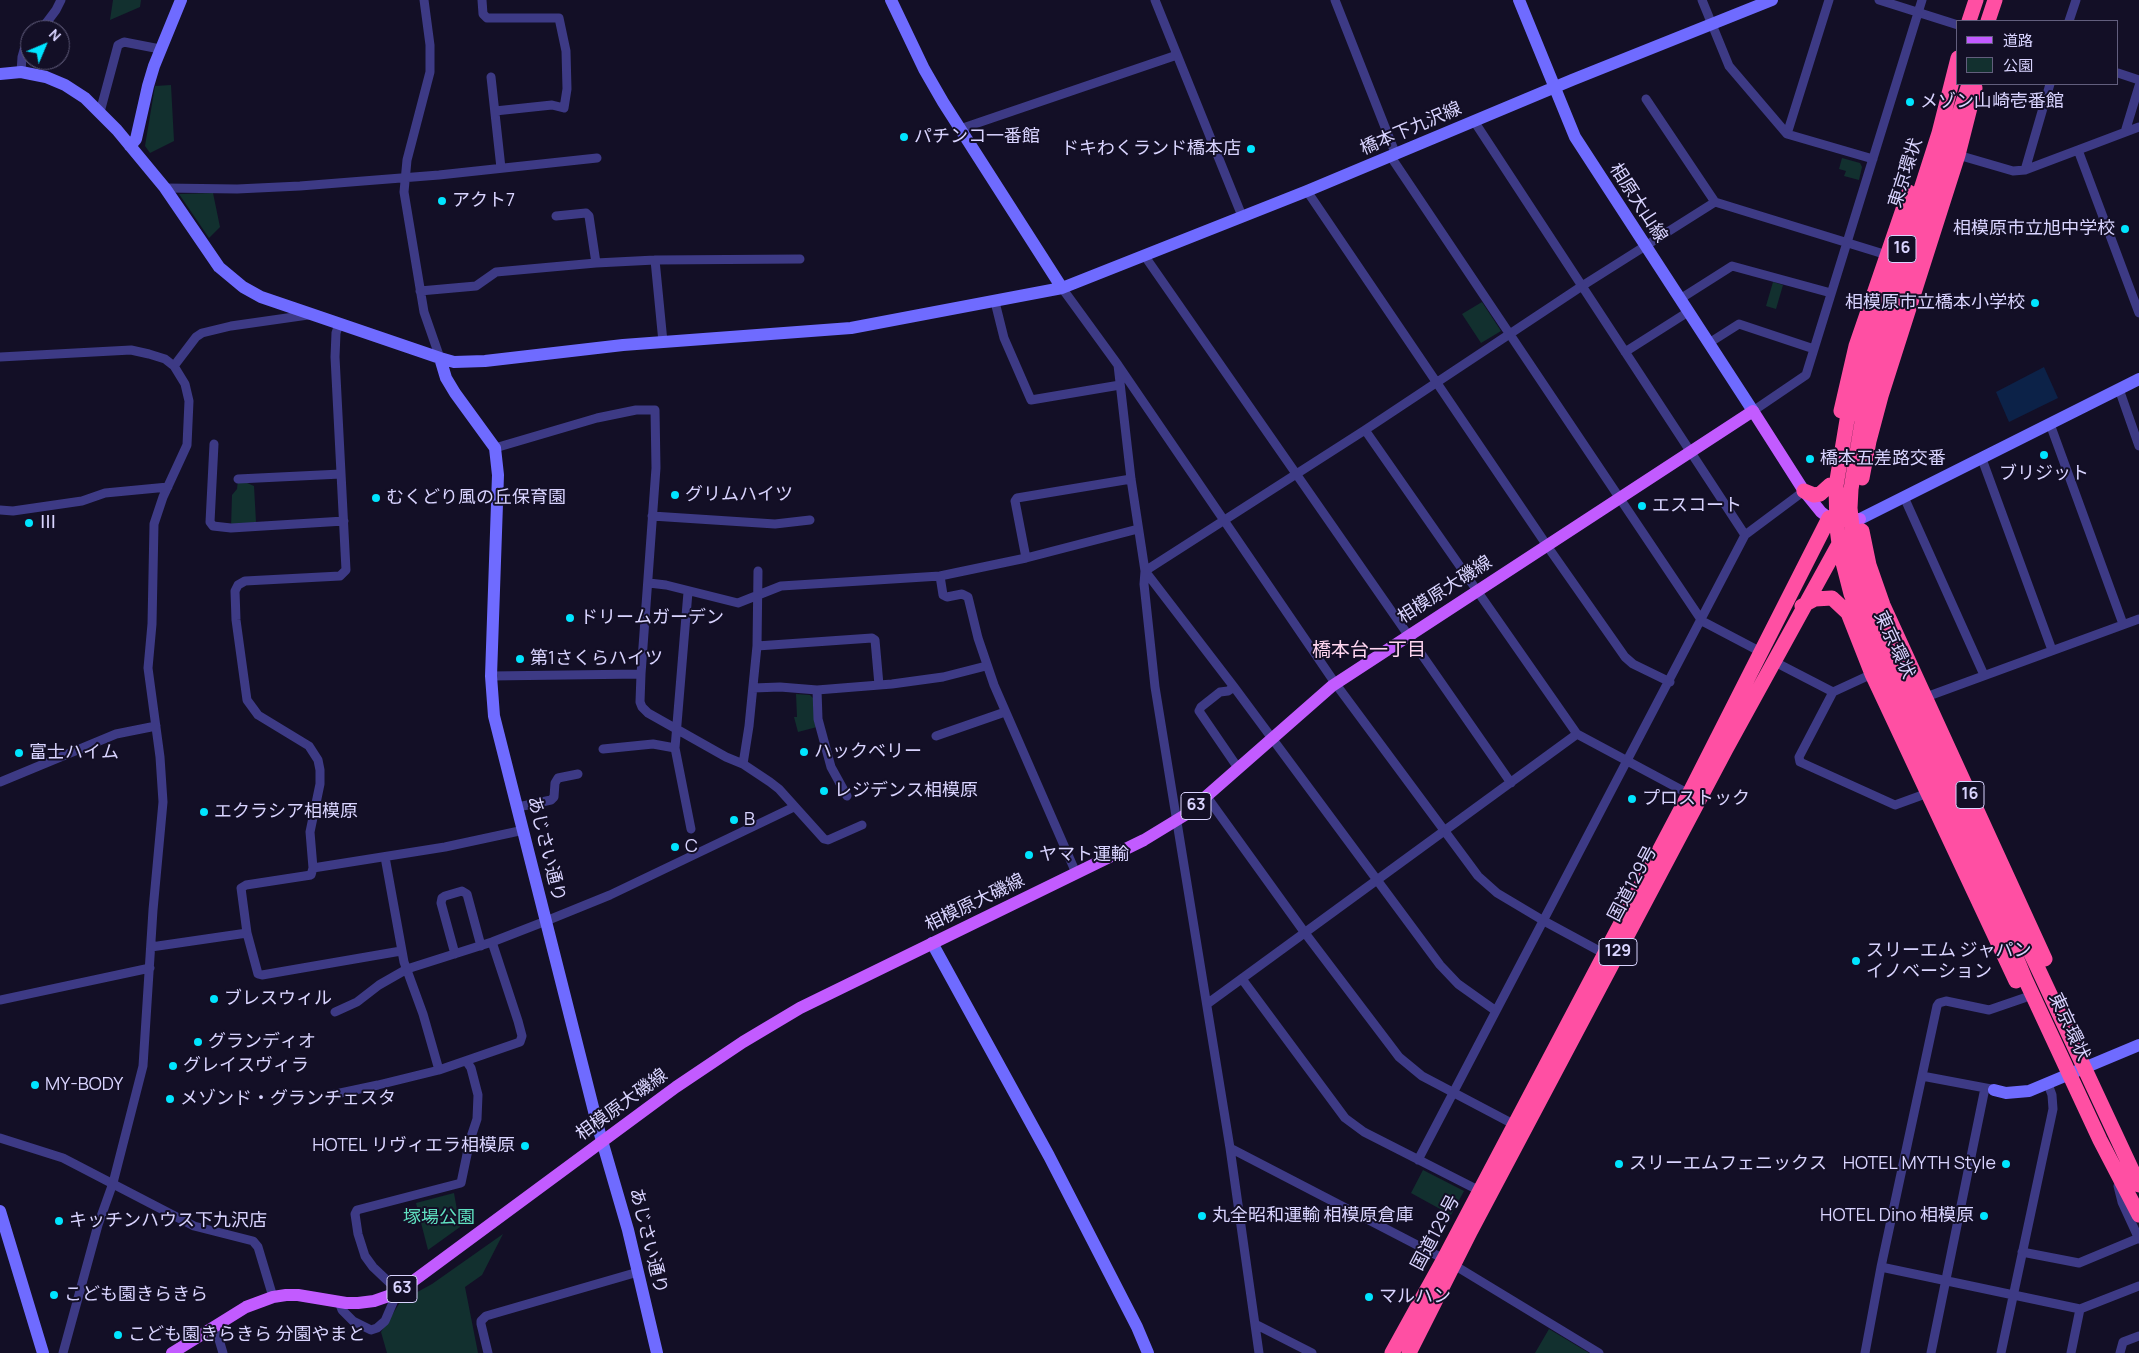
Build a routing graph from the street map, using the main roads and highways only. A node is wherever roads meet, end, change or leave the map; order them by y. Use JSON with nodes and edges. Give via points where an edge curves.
{"nodes":[{"id":1,"x":1976,"y":0,"type":"edge"},
{"id":2,"x":1995,"y":0,"type":"edge"},
{"id":3,"x":1969,"y":20,"type":"edge"},
{"id":4,"x":1988,"y":20,"type":"edge"},
{"id":5,"x":1956,"y":62,"type":"edge"},
{"id":6,"x":1956,"y":66,"type":"edge"},
{"id":7,"x":1969,"y":85,"type":"edge"},
{"id":8,"x":1976,"y":85,"type":"edge"},
{"id":9,"x":1878,"y":342,"type":"junction"},
{"id":10,"x":1830,"y":485,"type":"junction"},
{"id":11,"x":1804,"y":491,"type":"junction"},
{"id":12,"x":1829,"y":518,"type":"junction"},
{"id":13,"x":1860,"y":518,"type":"junction"},
{"id":14,"x":1830,"y":535,"type":"junction"},
{"id":15,"x":1813,"y":553,"type":"junction"},
{"id":16,"x":1832,"y":553,"type":"junction"},
{"id":17,"x":1802,"y":606,"type":"junction"},
{"id":18,"x":1847,"y":612,"type":"junction"},
{"id":19,"x":1767,"y":657,"type":"junction"},
{"id":20,"x":1900,"y":690,"type":"junction"},
{"id":21,"x":2061,"y":1054,"type":"junction"},
{"id":22,"x":2084,"y":1068,"type":"junction"},
{"id":23,"x":2138,"y":1182,"type":"edge"},
{"id":24,"x":2139,"y":1215,"type":"edge"},
{"id":25,"x":1449,"y":1262,"type":"junction"},
{"id":26,"x":172,"y":1353,"type":"edge"},
{"id":27,"x":1392,"y":1353,"type":"edge"},
{"id":28,"x":1408,"y":1353,"type":"edge"}],
"edges":[{"from":1,"to":3,"type":"highway"},
{"from":2,"to":4,"type":"highway"},
{"from":5,"to":10,"type":"highway","via":[[1939,99],[1856,346],[1845,389]]},
{"from":6,"to":9,"type":"highway","name":"東京環状","number":"16"},
{"from":7,"to":9,"type":"highway","name":"東京環状","number":"16"},
{"from":8,"to":13,"type":"highway","number":"16","via":[[1958,155],[1880,396],[1862,473]]},
{"from":9,"to":20,"type":"highway","name":"東京環状","number":"16","via":[[1847,420],[1836,486],[1836,528],[1851,594]]},
{"from":10,"to":11,"type":"highway","via":[[1820,494]]},
{"from":10,"to":12,"type":"highway"},
{"from":11,"to":12,"type":"main road"},
{"from":11,"to":26,"type":"main road","name":"相模原大磯線","number":"63","via":[[1753,411],[1335,683],[1177,820],[1144,840],[800,1008],[743,1042],[676,1087],[397,1293],[358,1303],[298,1295],[272,1297],[246,1307]]},
{"from":12,"to":13,"type":"main road","via":[[1846,521]]},
{"from":12,"to":14,"type":"highway"},
{"from":12,"to":15,"type":"highway","name":"国道129号","number":"129"},
{"from":13,"to":14,"type":"highway"},
{"from":13,"to":16,"type":"highway","name":"国道129号","number":"129"},
{"from":13,"to":22,"type":"highway","number":"16","via":[[1875,584],[2087,1050]]},
{"from":14,"to":15,"type":"highway"},
{"from":14,"to":16,"type":"highway"},
{"from":15,"to":19,"type":"highway","name":"国道129号","number":"129"},
{"from":16,"to":17,"type":"highway","name":"国道129号","number":"129"},
{"from":16,"to":18,"type":"highway"},
{"from":17,"to":18,"type":"highway","via":[[1815,599],[1832,598]]},
{"from":17,"to":19,"type":"highway","name":"国道129号","number":"129"},
{"from":18,"to":21,"type":"highway","via":[[1872,674],[2024,998]]},
{"from":19,"to":25,"type":"highway","name":"国道129号","number":"129"},
{"from":19,"to":25,"type":"highway","name":"国道129号","number":"129","via":[[1689,794],[1480,1191]]},
{"from":20,"to":21,"type":"highway","name":"東京環状","number":"16"},
{"from":20,"to":22,"type":"highway","name":"東京環状","number":"16"},
{"from":21,"to":24,"type":"highway","name":"東京環状","number":"16"},
{"from":22,"to":23,"type":"highway","name":"東京環状","number":"16"},
{"from":25,"to":27,"type":"highway","name":"国道129号","number":"129"},
{"from":25,"to":28,"type":"highway","name":"国道129号","number":"129"}]}
